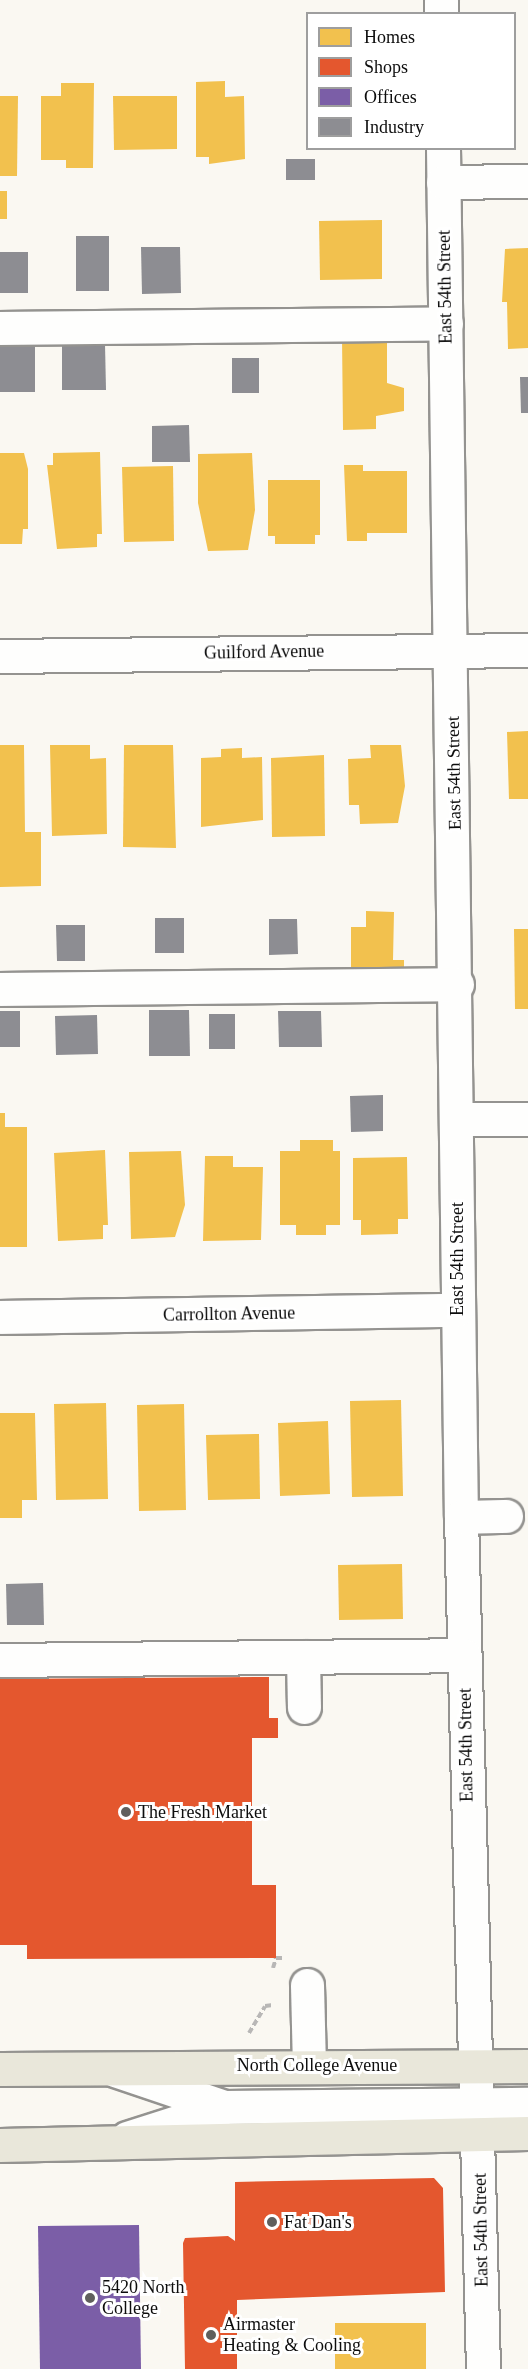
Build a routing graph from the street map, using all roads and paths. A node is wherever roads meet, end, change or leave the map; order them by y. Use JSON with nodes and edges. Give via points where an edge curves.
{"nodes":[{"id":1,"x":443,"y":150,"type":"edge"},
{"id":2,"x":528,"y":181,"type":"edge"},
{"id":3,"x":443,"y":182,"type":"junction"},
{"id":4,"x":446,"y":323,"type":"junction"},
{"id":5,"x":0,"y":328,"type":"edge"},
{"id":6,"x":528,"y":650,"type":"edge"},
{"id":7,"x":452,"y":651,"type":"junction"},
{"id":8,"x":0,"y":656,"type":"edge"},
{"id":9,"x":457,"y":984,"type":"junction"},
{"id":10,"x":0,"y":989,"type":"edge"},
{"id":11,"x":456,"y":1119,"type":"junction"},
{"id":12,"x":528,"y":1119,"type":"edge"},
{"id":13,"x":457,"y":1310,"type":"junction"},
{"id":14,"x":0,"y":1317,"type":"edge"},
{"id":15,"x":506,"y":1516,"type":"dead end"},
{"id":16,"x":461,"y":1517,"type":"junction"},
{"id":17,"x":464,"y":1655,"type":"junction"},
{"id":18,"x":303,"y":1657,"type":"junction"},
{"id":19,"x":0,"y":1660,"type":"edge"},
{"id":20,"x":304,"y":1707,"type":"dead end"},
{"id":21,"x":307,"y":1984,"type":"dead end"},
{"id":22,"x":273,"y":2005,"type":"dead end"},
{"id":23,"x":247,"y":2037,"type":"dead end"},
{"id":24,"x":309,"y":2065,"type":"junction"},
{"id":25,"x":474,"y":2065,"type":"junction"},
{"id":26,"x":528,"y":2066,"type":"edge"},
{"id":27,"x":105,"y":2067,"type":"junction"},
{"id":28,"x":0,"y":2069,"type":"edge"},
{"id":29,"x":528,"y":2104,"type":"edge"},
{"id":30,"x":224,"y":2107,"type":"junction"},
{"id":31,"x":477,"y":2121,"type":"junction"},
{"id":32,"x":528,"y":2133,"type":"edge"},
{"id":33,"x":107,"y":2144,"type":"junction"},
{"id":34,"x":0,"y":2145,"type":"edge"},
{"id":35,"x":483,"y":2369,"type":"edge"}],
"edges":[{"from":1,"to":3,"type":"street","name":"East 54th Street"},
{"from":2,"to":3,"type":"street"},
{"from":3,"to":4,"type":"street","name":"East 54th Street"},
{"from":4,"to":5,"type":"street"},
{"from":4,"to":7,"type":"street","name":"East 54th Street"},
{"from":6,"to":7,"type":"street","name":"Guilford Avenue"},
{"from":7,"to":8,"type":"street","name":"Guilford Avenue"},
{"from":7,"to":9,"type":"street","name":"East 54th Street"},
{"from":9,"to":10,"type":"street"},
{"from":9,"to":11,"type":"street","name":"East 54th Street"},
{"from":11,"to":12,"type":"street"},
{"from":11,"to":13,"type":"street","name":"East 54th Street"},
{"from":13,"to":14,"type":"street","name":"Carrollton Avenue"},
{"from":13,"to":16,"type":"street","name":"East 54th Street"},
{"from":15,"to":16,"type":"street"},
{"from":16,"to":17,"type":"street","name":"East 54th Street"},
{"from":17,"to":18,"type":"street"},
{"from":17,"to":25,"type":"street","name":"East 54th Street"},
{"from":18,"to":19,"type":"street"},
{"from":18,"to":20,"type":"street"},
{"from":21,"to":24,"type":"street"},
{"from":22,"to":23,"type":"path","via":[[265,2006]]},
{"from":24,"to":25,"type":"main road","name":"North College Avenue"},
{"from":24,"to":27,"type":"main road","name":"North College Avenue"},
{"from":25,"to":26,"type":"main road","name":"North College Avenue"},
{"from":25,"to":31,"type":"street","name":"East 54th Street"},
{"from":27,"to":28,"type":"main road","name":"North College Avenue"},
{"from":27,"to":30,"type":"street","name":"North College Avenue"},
{"from":29,"to":31,"type":"street","name":"North College Avenue"},
{"from":30,"to":31,"type":"street","name":"North College Avenue"},
{"from":30,"to":33,"type":"street","name":"North College Avenue"},
{"from":31,"to":32,"type":"main road","name":"North College Avenue"},
{"from":31,"to":33,"type":"main road","name":"North College Avenue"},
{"from":31,"to":35,"type":"street","name":"East 54th Street"},
{"from":33,"to":34,"type":"main road","name":"North College Avenue"}]}
